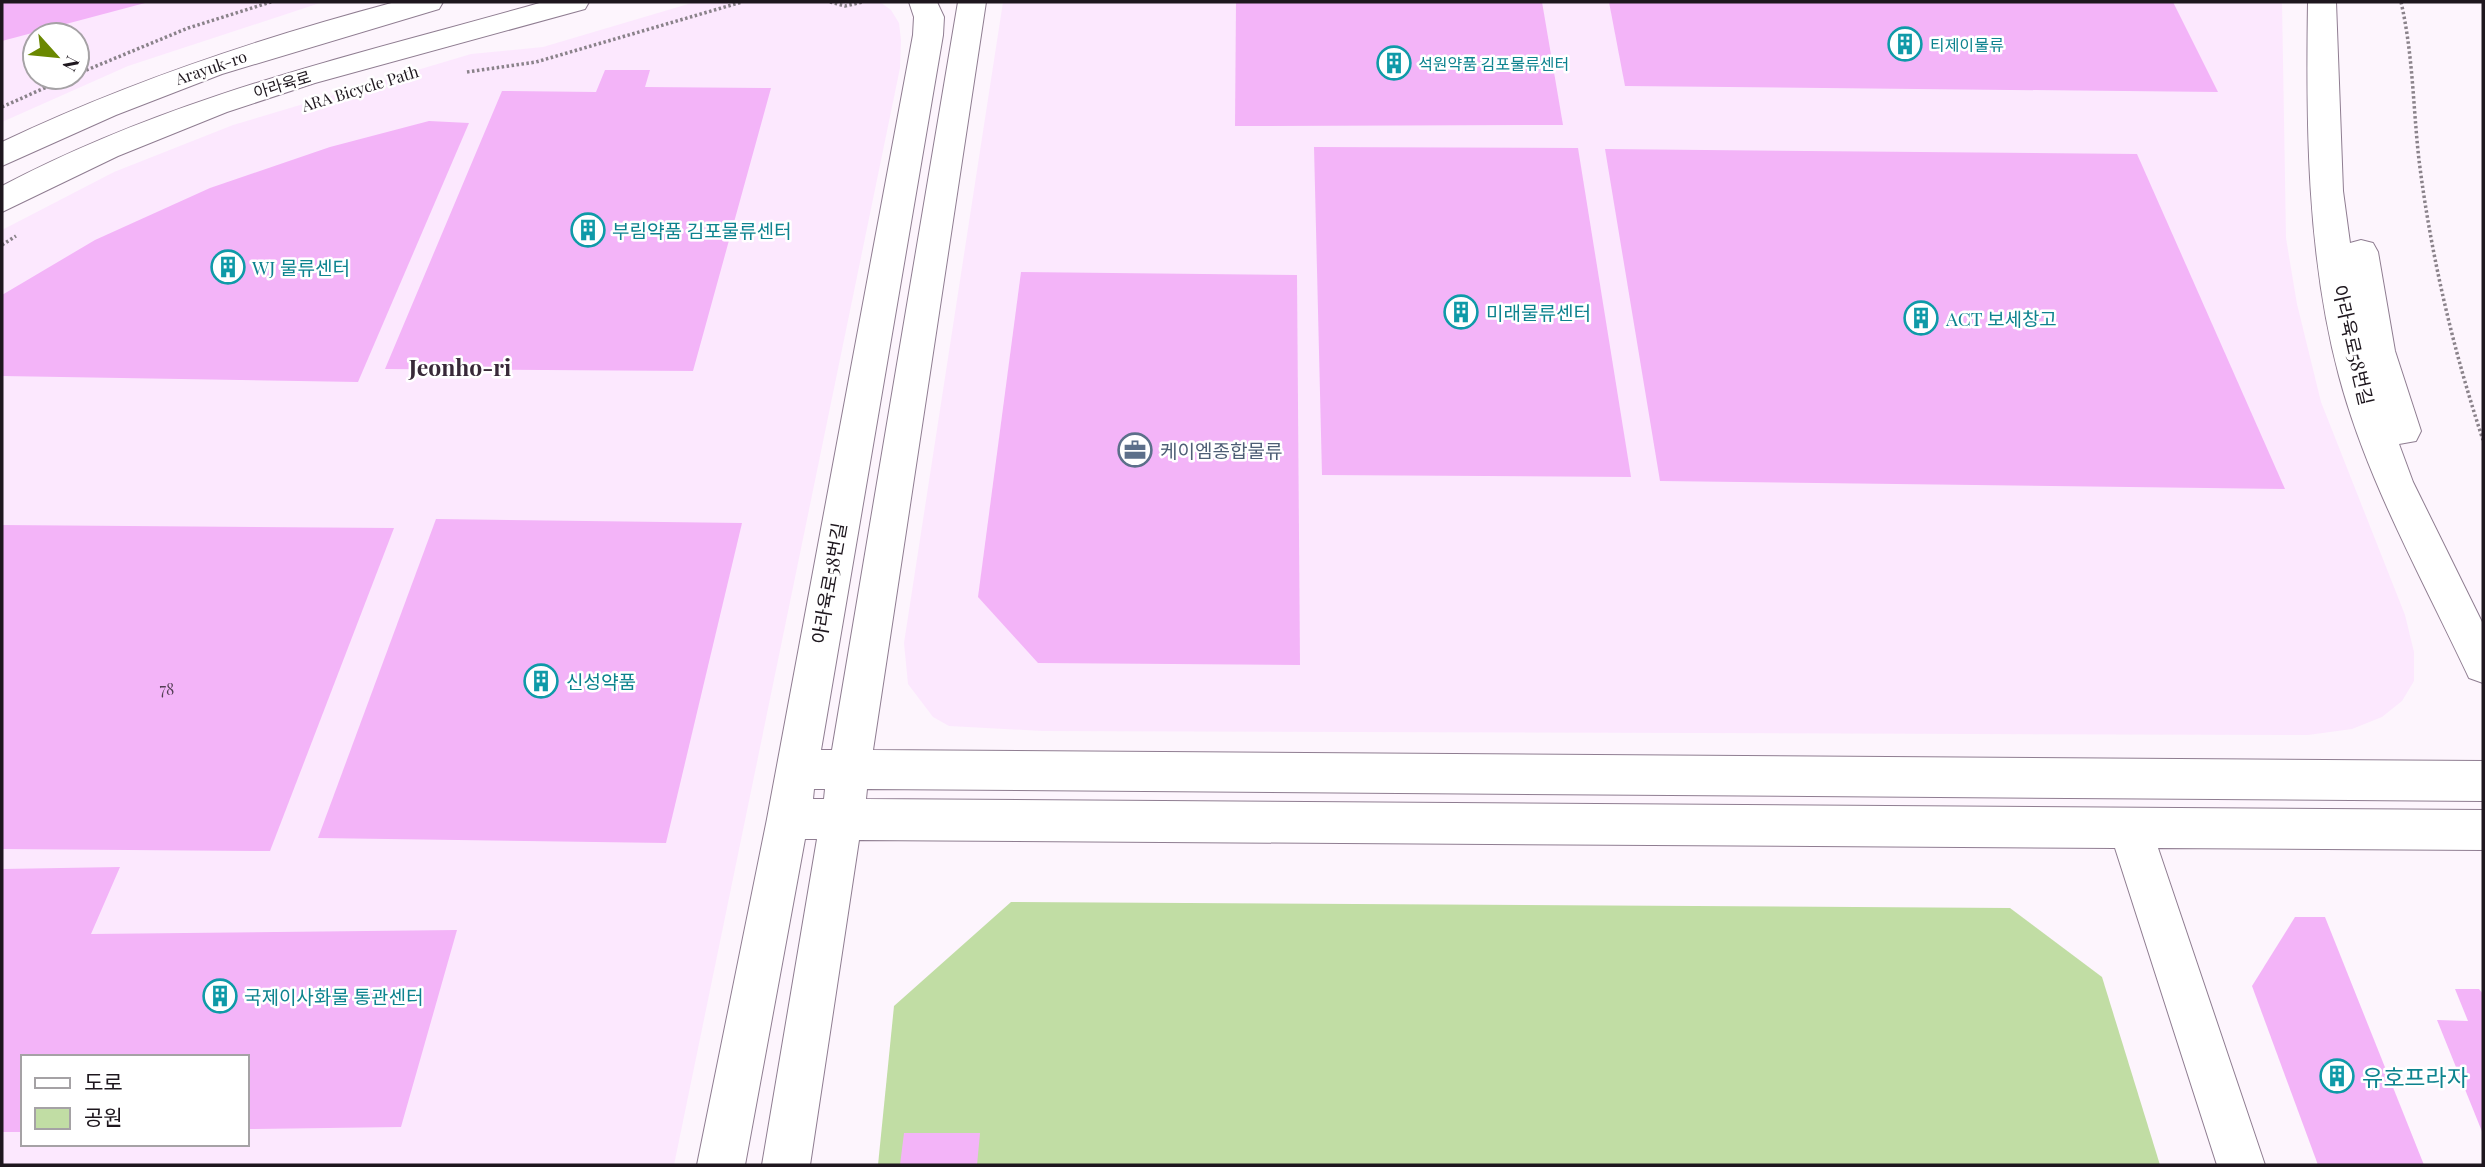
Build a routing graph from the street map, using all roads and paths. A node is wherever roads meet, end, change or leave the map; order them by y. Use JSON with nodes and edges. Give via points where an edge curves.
{"nodes":[{"id":1,"x":271,"y":2,"type":"edge"},
{"id":2,"x":429,"y":2,"type":"edge"},
{"id":3,"x":742,"y":2,"type":"edge"},
{"id":4,"x":831,"y":2,"type":"edge"},
{"id":5,"x":863,"y":2,"type":"edge"},
{"id":6,"x":923,"y":2,"type":"edge"},
{"id":7,"x":972,"y":2,"type":"edge"},
{"id":8,"x":2322,"y":2,"type":"edge"},
{"id":9,"x":2344,"y":2,"type":"edge"},
{"id":10,"x":2401,"y":2,"type":"edge"},
{"id":11,"x":573,"y":3,"type":"edge"},
{"id":12,"x":91,"y":68,"type":"edge"},
{"id":13,"x":458,"y":73,"type":"dead end"},
{"id":14,"x":38,"y":91,"type":"edge"},
{"id":15,"x":2,"y":107,"type":"edge"},
{"id":16,"x":2,"y":155,"type":"edge"},
{"id":17,"x":2,"y":200,"type":"edge"},
{"id":18,"x":20,"y":234,"type":"dead end"},
{"id":19,"x":2,"y":245,"type":"edge"},
{"id":20,"x":2483,"y":440,"type":"edge"},
{"id":21,"x":2483,"y":616,"type":"edge"},
{"id":22,"x":2483,"y":665,"type":"edge"},
{"id":23,"x":796,"y":769,"type":"junction"},
{"id":24,"x":849,"y":770,"type":"junction"},
{"id":25,"x":2483,"y":780,"type":"edge"},
{"id":26,"x":788,"y":819,"type":"junction"},
{"id":27,"x":841,"y":819,"type":"junction"},
{"id":28,"x":2130,"y":829,"type":"junction"},
{"id":29,"x":2483,"y":830,"type":"edge"},
{"id":30,"x":721,"y":1165,"type":"edge"},
{"id":31,"x":786,"y":1165,"type":"edge"},
{"id":32,"x":2241,"y":1165,"type":"edge"}],
"edges":[{"from":1,"to":12,"type":"path","via":[[188,28]]},
{"from":2,"to":16,"type":"street","name":"Arayuk-ro","via":[[281,43],[174,79]]},
{"from":3,"to":13,"type":"path","via":[[536,62]]},
{"from":4,"to":5,"type":"path","via":[[845,6]]},
{"from":6,"to":23,"type":"street","name":"아라육로58번길","via":[[929,17],[928,35]]},
{"from":7,"to":24,"type":"street"},
{"from":8,"to":22,"type":"street","name":"아라육로58번길","via":[[2328,191],[2343,314],[2357,377],[2395,482]]},
{"from":9,"to":21,"type":"street","name":"아라육로58번길","via":[[2356,214],[2378,351],[2433,511]]},
{"from":10,"to":20,"type":"path","via":[[2434,262],[2461,375]]},
{"from":11,"to":17,"type":"street","name":"아라육로","via":[[218,104],[143,133]]},
{"from":14,"to":15,"type":"path"},
{"from":18,"to":19,"type":"path"},
{"from":23,"to":24,"type":"street"},
{"from":23,"to":26,"type":"street","name":"아라육로58번길"},
{"from":24,"to":25,"type":"street"},
{"from":24,"to":27,"type":"street"},
{"from":26,"to":27,"type":"street"},
{"from":26,"to":30,"type":"street","name":"아라육로58번길"},
{"from":27,"to":28,"type":"street"},
{"from":27,"to":31,"type":"street"},
{"from":28,"to":29,"type":"street"},
{"from":28,"to":32,"type":"street"}]}
